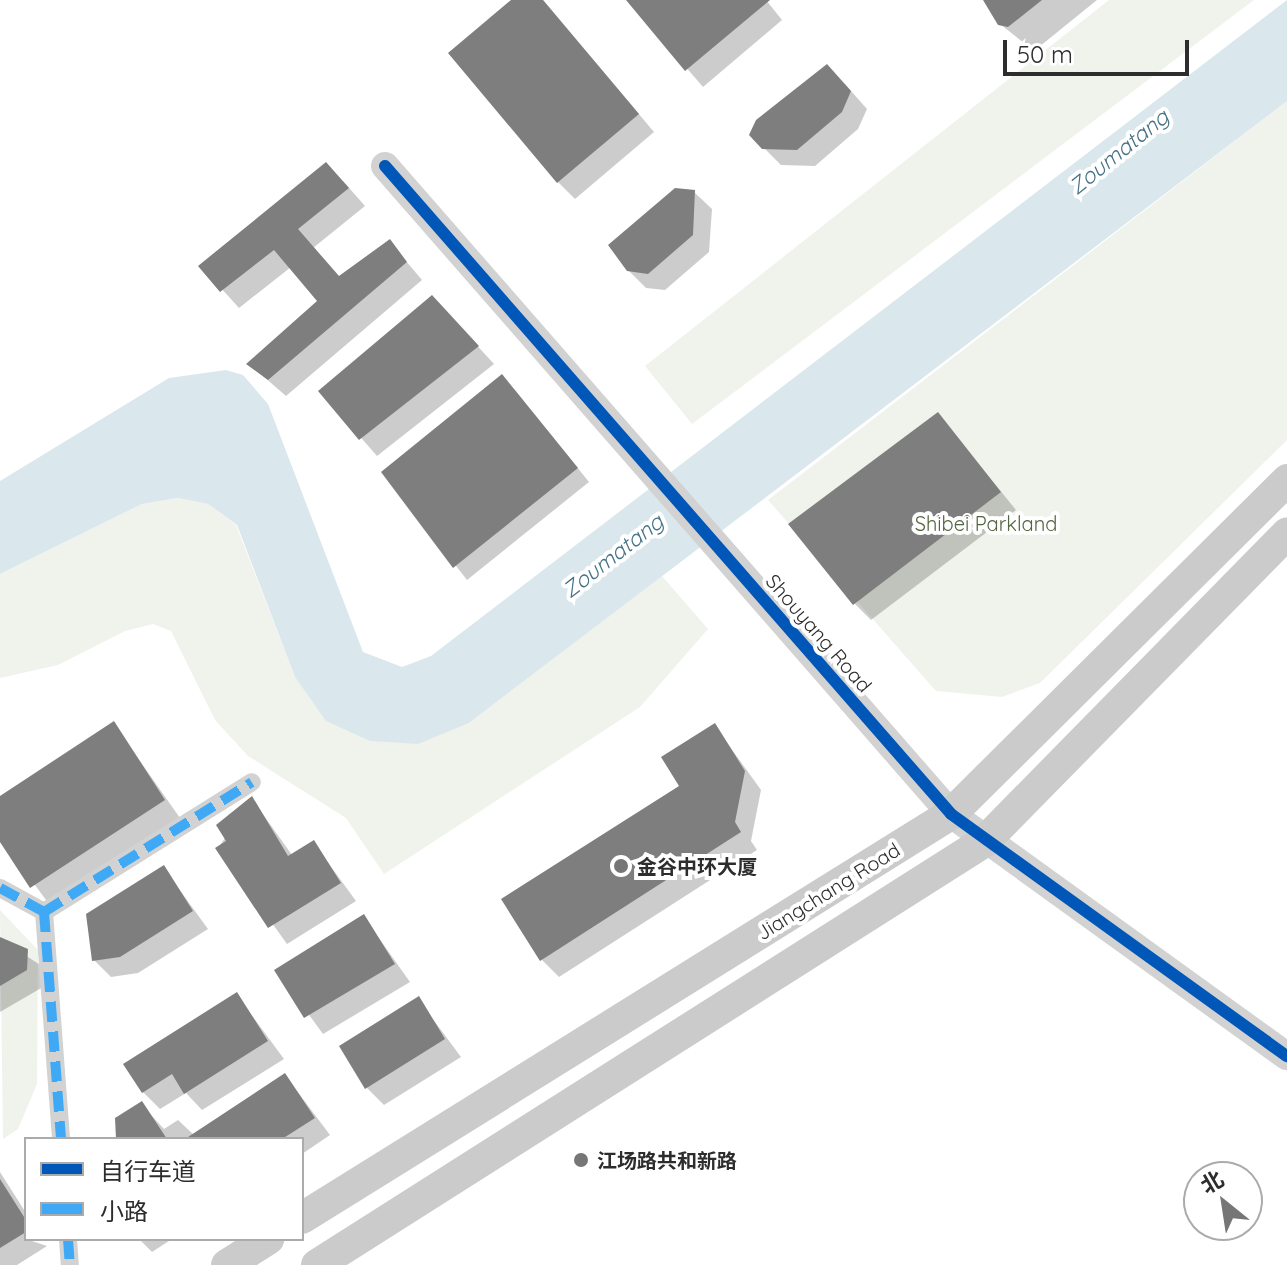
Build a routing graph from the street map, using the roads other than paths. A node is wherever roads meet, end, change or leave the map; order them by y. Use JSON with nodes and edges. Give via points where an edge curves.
{"nodes":[{"id":1,"x":385,"y":166,"type":"dead end"},
{"id":2,"x":1287,"y":480,"type":"edge"},
{"id":3,"x":1287,"y":534,"type":"edge"},
{"id":4,"x":252,"y":782,"type":"dead end"},
{"id":5,"x":951,"y":814,"type":"junction"},
{"id":6,"x":985,"y":841,"type":"junction"},
{"id":7,"x":0,"y":888,"type":"edge"},
{"id":8,"x":44,"y":912,"type":"junction"},
{"id":9,"x":1287,"y":1056,"type":"edge"},
{"id":10,"x":61,"y":1137,"type":"edge"},
{"id":11,"x":304,"y":1217,"type":"edge"},
{"id":12,"x":68,"y":1241,"type":"edge"},
{"id":13,"x":265,"y":1241,"type":"edge"},
{"id":14,"x":70,"y":1265,"type":"edge"},
{"id":15,"x":227,"y":1265,"type":"edge"},
{"id":16,"x":317,"y":1265,"type":"edge"}],
"edges":[{"from":1,"to":5,"type":"street","name":"Shouyang Road"},
{"from":2,"to":5,"type":"main road","name":"Jiangchang Road"},
{"from":3,"to":6,"type":"main road","name":"Jiangchang Road"},
{"from":4,"to":8,"type":"street"},
{"from":5,"to":6,"type":"street","name":"Shouyang Road"},
{"from":5,"to":11,"type":"main road","name":"Jiangchang Road"},
{"from":6,"to":9,"type":"street","name":"Shouyang Road"},
{"from":6,"to":16,"type":"main road","name":"Jiangchang Road"},
{"from":7,"to":8,"type":"street"},
{"from":8,"to":10,"type":"street"},
{"from":12,"to":14,"type":"street"},
{"from":13,"to":15,"type":"main road"}]}
